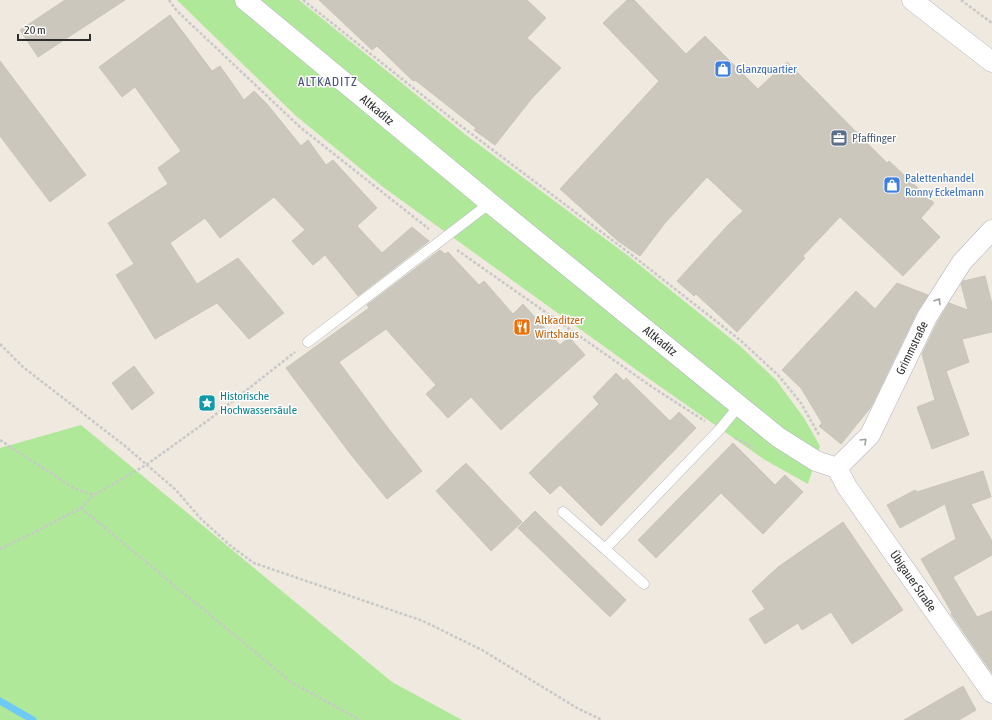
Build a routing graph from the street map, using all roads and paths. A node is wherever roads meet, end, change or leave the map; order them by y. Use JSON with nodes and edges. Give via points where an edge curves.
{"nodes":[{"id":1,"x":169,"y":0,"type":"edge"},
{"id":2,"x":245,"y":0,"type":"edge"},
{"id":3,"x":303,"y":0,"type":"edge"},
{"id":4,"x":912,"y":0,"type":"edge"},
{"id":5,"x":962,"y":0,"type":"edge"},
{"id":6,"x":992,"y":23,"type":"edge"},
{"id":7,"x":992,"y":62,"type":"edge"},
{"id":8,"x":490,"y":203,"type":"junction"},
{"id":9,"x":992,"y":230,"type":"edge"},
{"id":10,"x":442,"y":240,"type":"junction"},
{"id":11,"x":308,"y":342,"type":"joint"},
{"id":12,"x":0,"y":344,"type":"edge"},
{"id":13,"x":739,"y":406,"type":"junction"},
{"id":14,"x":720,"y":430,"type":"junction"},
{"id":15,"x":778,"y":437,"type":"junction"},
{"id":16,"x":0,"y":440,"type":"edge"},
{"id":17,"x":146,"y":464,"type":"junction"},
{"id":18,"x":831,"y":466,"type":"junction"},
{"id":19,"x":94,"y":495,"type":"junction"},
{"id":20,"x":81,"y":508,"type":"junction"},
{"id":21,"x":563,"y":512,"type":"dead end"},
{"id":22,"x":0,"y":549,"type":"edge"},
{"id":23,"x":605,"y":549,"type":"junction"},
{"id":24,"x":644,"y":584,"type":"dead end"},
{"id":25,"x":992,"y":693,"type":"edge"},
{"id":26,"x":360,"y":720,"type":"edge"},
{"id":27,"x":602,"y":720,"type":"edge"}],
"edges":[{"from":1,"to":10,"type":"path","via":[[177,11],[301,128]]},
{"from":2,"to":8,"type":"street","name":"Altkaditz"},
{"from":3,"to":18,"type":"path","via":[[461,126],[740,340],[778,375],[801,403],[822,442]]},
{"from":4,"to":7,"type":"street"},
{"from":5,"to":6,"type":"path"},
{"from":8,"to":10,"type":"lane"},
{"from":8,"to":13,"type":"street","name":"Altkaditz"},
{"from":18,"to":9,"type":"street","name":"Grimmstraße","one_way":true,"via":[[870,435],[927,317],[962,262]]},
{"from":10,"to":11,"type":"lane"},
{"from":10,"to":14,"type":"path","via":[[652,387]]},
{"from":11,"to":17,"type":"path","via":[[210,419]]},
{"from":12,"to":17,"type":"path","via":[[23,367]]},
{"from":13,"to":14,"type":"lane"},
{"from":13,"to":15,"type":"street","name":"Altkaditz"},
{"from":14,"to":15,"type":"path","via":[[754,448]]},
{"from":14,"to":23,"type":"lane"},
{"from":15,"to":18,"type":"street","name":"Altkaditz","via":[[816,461]]},
{"from":16,"to":19,"type":"path","via":[[75,489]]},
{"from":17,"to":19,"type":"path"},
{"from":17,"to":27,"type":"path","via":[[176,490],[201,519],[232,548],[254,563],[424,621],[482,650],[577,708]]},
{"from":18,"to":25,"type":"street","name":"Übigauer Straße"},
{"from":19,"to":20,"type":"path"},
{"from":20,"to":22,"type":"path"},
{"from":20,"to":26,"type":"path","via":[[291,682]]},
{"from":21,"to":23,"type":"lane"},
{"from":23,"to":24,"type":"lane"}]}
